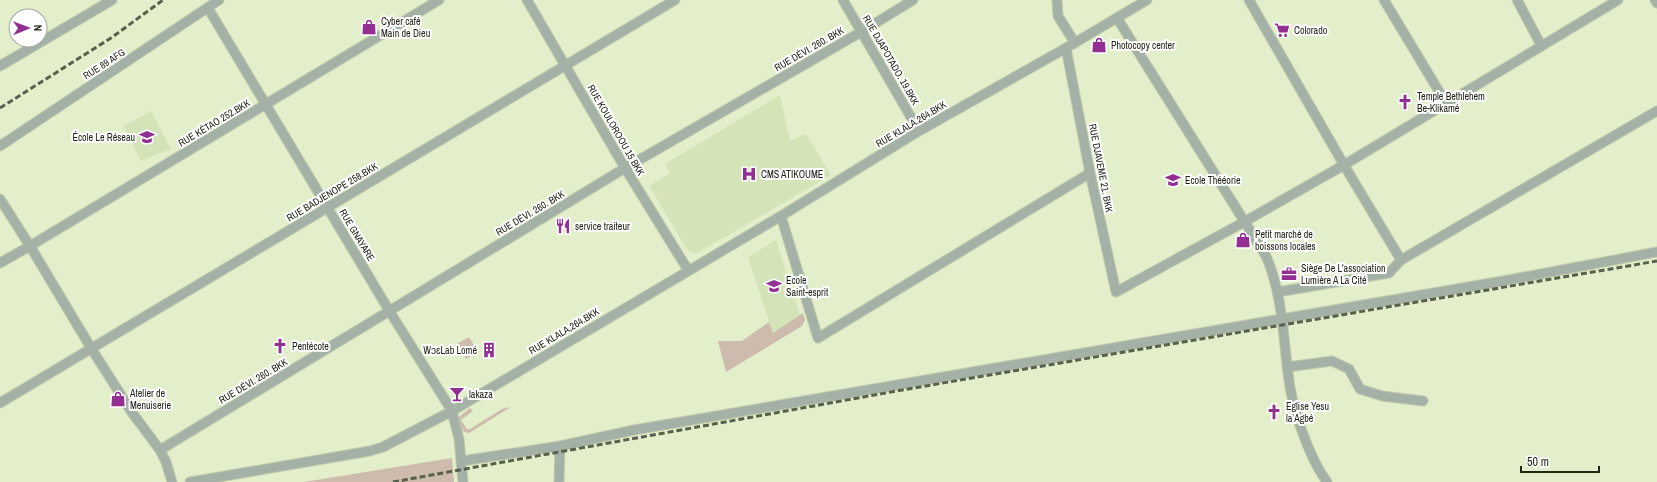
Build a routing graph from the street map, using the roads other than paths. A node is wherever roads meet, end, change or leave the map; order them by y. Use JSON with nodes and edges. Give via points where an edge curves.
{"nodes":[{"id":1,"x":112,"y":0,"type":"edge"},
{"id":2,"x":219,"y":0,"type":"edge"},
{"id":3,"x":439,"y":0,"type":"edge"},
{"id":4,"x":527,"y":0,"type":"edge"},
{"id":5,"x":675,"y":0,"type":"edge"},
{"id":6,"x":843,"y":0,"type":"edge"},
{"id":7,"x":913,"y":0,"type":"edge"},
{"id":8,"x":1057,"y":0,"type":"edge"},
{"id":9,"x":1147,"y":0,"type":"edge"},
{"id":10,"x":1249,"y":0,"type":"edge"},
{"id":11,"x":1384,"y":0,"type":"edge"},
{"id":12,"x":1517,"y":0,"type":"edge"},
{"id":13,"x":1618,"y":0,"type":"edge"},
{"id":14,"x":208,"y":8,"type":"junction"},
{"id":15,"x":1117,"y":18,"type":"junction"},
{"id":16,"x":862,"y":32,"type":"junction"},
{"id":17,"x":1074,"y":43,"type":"junction"},
{"id":18,"x":1541,"y":45,"type":"junction"},
{"id":19,"x":1066,"y":48,"type":"junction"},
{"id":20,"x":0,"y":66,"type":"edge"},
{"id":21,"x":565,"y":66,"type":"junction"},
{"id":22,"x":1446,"y":103,"type":"junction"},
{"id":23,"x":266,"y":104,"type":"junction"},
{"id":24,"x":1657,"y":111,"type":"edge"},
{"id":25,"x":919,"y":131,"type":"junction"},
{"id":26,"x":0,"y":146,"type":"edge"},
{"id":27,"x":1344,"y":164,"type":"junction"},
{"id":28,"x":625,"y":168,"type":"junction"},
{"id":29,"x":1090,"y":173,"type":"junction"},
{"id":30,"x":0,"y":199,"type":"edge"},
{"id":31,"x":327,"y":208,"type":"junction"},
{"id":32,"x":781,"y":216,"type":"junction"},
{"id":33,"x":1244,"y":222,"type":"junction"},
{"id":34,"x":30,"y":246,"type":"junction"},
{"id":35,"x":1657,"y":252,"type":"edge"},
{"id":36,"x":1401,"y":260,"type":"junction"},
{"id":37,"x":0,"y":263,"type":"edge"},
{"id":38,"x":688,"y":270,"type":"junction"},
{"id":39,"x":1278,"y":292,"type":"junction"},
{"id":40,"x":390,"y":312,"type":"junction"},
{"id":41,"x":1283,"y":318,"type":"junction"},
{"id":42,"x":91,"y":348,"type":"junction"},
{"id":43,"x":1287,"y":367,"type":"junction"},
{"id":44,"x":1423,"y":401,"type":"dead end"},
{"id":45,"x":0,"y":403,"type":"edge"},
{"id":46,"x":452,"y":411,"type":"junction"},
{"id":47,"x":560,"y":446,"type":"junction"},
{"id":48,"x":160,"y":450,"type":"junction"},
{"id":49,"x":462,"y":462,"type":"junction"},
{"id":50,"x":172,"y":482,"type":"edge"},
{"id":51,"x":190,"y":482,"type":"edge"},
{"id":52,"x":463,"y":482,"type":"edge"},
{"id":53,"x":559,"y":482,"type":"edge"},
{"id":54,"x":1327,"y":482,"type":"edge"}],
"edges":[{"from":1,"to":20,"type":"street"},
{"from":2,"to":14,"type":"street","name":"RUE 89 AFG"},
{"from":3,"to":23,"type":"street","name":"RUE KÉTAO 252.BKK"},
{"from":4,"to":21,"type":"street","name":"RUE KOULOROOU 15 BKK"},
{"from":5,"to":21,"type":"street","name":"RUE BADJENOPE 258.BKK"},
{"from":6,"to":16,"type":"street","name":"RUE DJAPOTADO. 19.BKK"},
{"from":7,"to":16,"type":"street","name":"RUE DÉVI. 260. BKK"},
{"from":8,"to":17,"type":"street","via":[[1058,16]]},
{"from":9,"to":15,"type":"street","name":"RUE KLALA.264.BKK"},
{"from":10,"to":27,"type":"street"},
{"from":11,"to":22,"type":"street"},
{"from":12,"to":18,"type":"street"},
{"from":13,"to":18,"type":"street"},
{"from":14,"to":23,"type":"street","name":"RUE GNAYARE"},
{"from":14,"to":26,"type":"street","name":"RUE 89 AFG"},
{"from":15,"to":17,"type":"street","name":"RUE KLALA.264.BKK"},
{"from":15,"to":33,"type":"street"},
{"from":16,"to":25,"type":"street","name":"RUE DJAPOTADO. 19.BKK"},
{"from":16,"to":28,"type":"street","name":"RUE DÉVI. 260. BKK"},
{"from":17,"to":19,"type":"street","name":"RUE KLALA.264.BKK"},
{"from":18,"to":22,"type":"street"},
{"from":19,"to":25,"type":"street","name":"RUE KLALA.264.BKK"},
{"from":19,"to":29,"type":"street","name":"RUE DJAVEME 21. BKK"},
{"from":21,"to":28,"type":"street","name":"RUE KOULOROOU 15 BKK"},
{"from":21,"to":31,"type":"street","name":"RUE BADJENOPE 258.BKK"},
{"from":22,"to":27,"type":"street"},
{"from":23,"to":31,"type":"street","name":"RUE GNAYARE"},
{"from":23,"to":34,"type":"street","name":"RUE KÉTAO 252.BKK"},
{"from":24,"to":36,"type":"street"},
{"from":25,"to":32,"type":"street","name":"RUE KLALA.264.BKK"},
{"from":27,"to":33,"type":"street"},
{"from":27,"to":36,"type":"street"},
{"from":28,"to":38,"type":"street","name":"RUE KOULOROOU 15 BKK"},
{"from":28,"to":40,"type":"street","name":"RUE DÉVI. 260. BKK"},
{"from":29,"to":32,"type":"street","via":[[818,338]]},
{"from":29,"to":33,"type":"street","name":"RUE DJAVEME 21. BKK","via":[[1116,292]]},
{"from":30,"to":34,"type":"street"},
{"from":31,"to":40,"type":"street","name":"RUE GNAYARE"},
{"from":31,"to":42,"type":"street","name":"RUE BADJENOPE 258.BKK"},
{"from":32,"to":38,"type":"street","name":"RUE KLALA.264.BKK"},
{"from":33,"to":39,"type":"street","via":[[1266,256]]},
{"from":34,"to":37,"type":"street","name":"RUE KÉTAO 252.BKK"},
{"from":34,"to":42,"type":"street"},
{"from":35,"to":41,"type":"street"},
{"from":36,"to":39,"type":"street","via":[[1389,273]]},
{"from":38,"to":46,"type":"street","name":"RUE KLALA,264.BKK"},
{"from":39,"to":41,"type":"street"},
{"from":40,"to":46,"type":"street","name":"RUE GNAYARE"},
{"from":40,"to":48,"type":"street","name":"RUE DÉVI. 260. BKK"},
{"from":41,"to":43,"type":"street"},
{"from":41,"to":47,"type":"street","via":[[634,430]]},
{"from":42,"to":45,"type":"street","name":"RUE BADJENOPE 258.BKK"},
{"from":42,"to":48,"type":"street","via":[[133,414]]},
{"from":43,"to":44,"type":"street","via":[[1332,361],[1349,369],[1360,389],[1382,396]]},
{"from":43,"to":54,"type":"street","via":[[1298,423]]},
{"from":46,"to":49,"type":"street","name":"RUE GNAYARE"},
{"from":46,"to":51,"type":"street","name":"RUE KLALA,264.BKK","via":[[383,448]]},
{"from":47,"to":49,"type":"street"},
{"from":47,"to":53,"type":"street"},
{"from":48,"to":50,"type":"street"},
{"from":49,"to":52,"type":"street","name":"RUE GNAYARE"}]}
